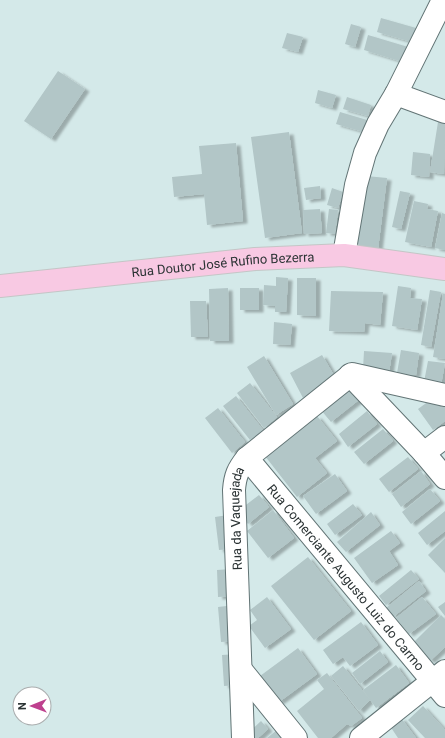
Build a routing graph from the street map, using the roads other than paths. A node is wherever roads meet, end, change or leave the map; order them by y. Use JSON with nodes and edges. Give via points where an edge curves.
{"nodes":[{"id":1,"x":443,"y":0,"type":"edge"},
{"id":2,"x":396,"y":94,"type":"junction"},
{"id":3,"x":445,"y":112,"type":"edge"},
{"id":4,"x":344,"y":255,"type":"junction"},
{"id":5,"x":445,"y":269,"type":"edge"},
{"id":6,"x":0,"y":286,"type":"edge"},
{"id":7,"x":350,"y":375,"type":"junction"},
{"id":8,"x":445,"y":395,"type":"edge"},
{"id":9,"x":445,"y":437,"type":"edge"},
{"id":10,"x":424,"y":453,"type":"junction"},
{"id":11,"x":247,"y":458,"type":"junction"},
{"id":12,"x":445,"y":478,"type":"edge"},
{"id":13,"x":242,"y":671,"type":"junction"},
{"id":14,"x":441,"y":683,"type":"edge"},
{"id":15,"x":243,"y":738,"type":"edge"},
{"id":16,"x":296,"y":738,"type":"edge"},
{"id":17,"x":361,"y":738,"type":"edge"}],
"edges":[{"from":1,"to":2,"type":"street"},
{"from":2,"to":3,"type":"street"},
{"from":2,"to":4,"type":"street","via":[[365,153],[356,185]]},
{"from":4,"to":5,"type":"main road","name":"Rua Doutor José Rufino Bezerra"},
{"from":4,"to":6,"type":"main road","name":"Rua Doutor José Rufino Bezerra","via":[[255,259]]},
{"from":7,"to":8,"type":"street","via":[[359,374]]},
{"from":7,"to":10,"type":"street"},
{"from":7,"to":11,"type":"street","name":"Rua da Vaquejada"},
{"from":9,"to":10,"type":"street"},
{"from":10,"to":12,"type":"street"},
{"from":11,"to":13,"type":"street","name":"Rua da Vaquejada","via":[[238,469],[234,490]]},
{"from":11,"to":14,"type":"street","name":"Rua Comerciante Augusto Luiz do Carmo"},
{"from":13,"to":15,"type":"street","name":"Rua da Vaquejada"},
{"from":13,"to":16,"type":"street"},
{"from":14,"to":17,"type":"street"}]}
